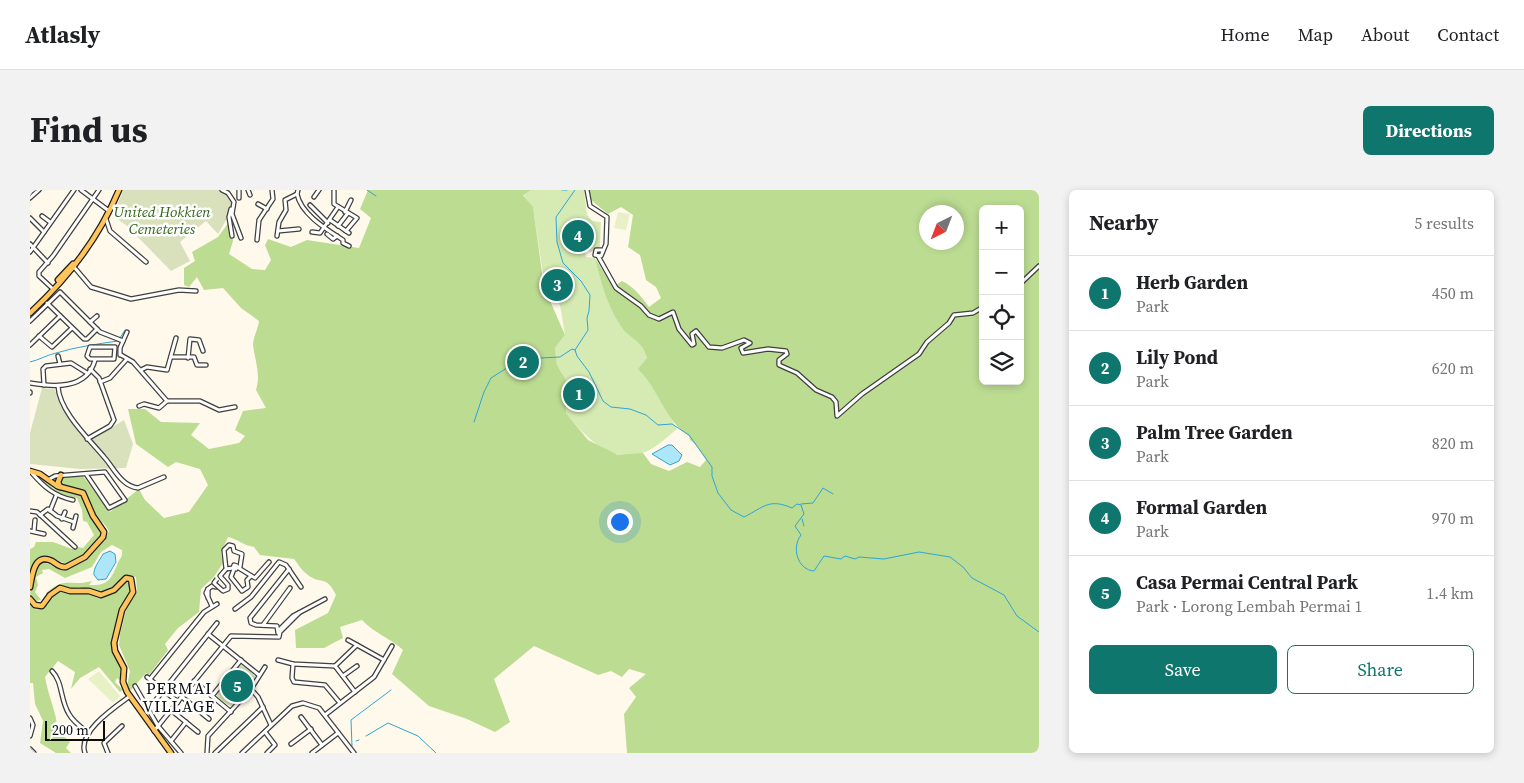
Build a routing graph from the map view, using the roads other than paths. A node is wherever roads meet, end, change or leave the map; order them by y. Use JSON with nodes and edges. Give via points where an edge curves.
{"nodes":[{"id":1,"x":39,"y":190,"type":"edge"},
{"id":2,"x":74,"y":190,"type":"edge"},
{"id":3,"x":81,"y":190,"type":"edge"},
{"id":4,"x":99,"y":190,"type":"edge"},
{"id":5,"x":119,"y":190,"type":"edge"},
{"id":6,"x":222,"y":190,"type":"edge"},
{"id":7,"x":239,"y":190,"type":"edge"},
{"id":8,"x":248,"y":190,"type":"edge"},
{"id":9,"x":270,"y":190,"type":"edge"},
{"id":10,"x":319,"y":190,"type":"edge"},
{"id":11,"x":335,"y":190,"type":"edge"},
{"id":12,"x":587,"y":190,"type":"edge"},
{"id":13,"x":297,"y":192,"type":"edge"},
{"id":14,"x":250,"y":196,"type":"dead end"},
{"id":15,"x":314,"y":197,"type":"dead end"},
{"id":16,"x":30,"y":198,"type":"edge"},
{"id":17,"x":239,"y":198,"type":"dead end"},
{"id":18,"x":94,"y":200,"type":"junction"},
{"id":19,"x":351,"y":200,"type":"dead end"},
{"id":20,"x":258,"y":204,"type":"dead end"},
{"id":21,"x":310,"y":205,"type":"dead end"},
{"id":22,"x":338,"y":207,"type":"junction"},
{"id":23,"x":232,"y":208,"type":"junction"},
{"id":24,"x":268,"y":209,"type":"junction"},
{"id":25,"x":110,"y":211,"type":"junction"},
{"id":26,"x":347,"y":212,"type":"junction"},
{"id":27,"x":42,"y":216,"type":"dead end"},
{"id":28,"x":30,"y":218,"type":"edge"},
{"id":29,"x":106,"y":219,"type":"junction"},
{"id":30,"x":50,"y":222,"type":"junction"},
{"id":31,"x":329,"y":222,"type":"junction"},
{"id":32,"x":338,"y":226,"type":"junction"},
{"id":33,"x":324,"y":228,"type":"junction"},
{"id":34,"x":299,"y":229,"type":"dead end"},
{"id":35,"x":278,"y":231,"type":"junction"},
{"id":36,"x":44,"y":232,"type":"junction"},
{"id":37,"x":312,"y":232,"type":"dead end"},
{"id":38,"x":327,"y":234,"type":"dead end"},
{"id":39,"x":232,"y":236,"type":"dead end"},
{"id":40,"x":278,"y":236,"type":"dead end"},
{"id":41,"x":337,"y":236,"type":"junction"},
{"id":42,"x":241,"y":238,"type":"dead end"},
{"id":43,"x":257,"y":240,"type":"dead end"},
{"id":44,"x":30,"y":244,"type":"edge"},
{"id":45,"x":349,"y":246,"type":"dead end"},
{"id":46,"x":34,"y":248,"type":"junction"},
{"id":47,"x":30,"y":252,"type":"edge"},
{"id":48,"x":85,"y":253,"type":"junction"},
{"id":49,"x":77,"y":260,"type":"junction"},
{"id":50,"x":48,"y":262,"type":"junction"},
{"id":51,"x":146,"y":262,"type":"dead end"},
{"id":52,"x":1039,"y":266,"type":"edge"},
{"id":53,"x":74,"y":267,"type":"junction"},
{"id":54,"x":61,"y":276,"type":"junction"},
{"id":55,"x":1024,"y":280,"type":"edge"},
{"id":56,"x":52,"y":288,"type":"junction"},
{"id":57,"x":196,"y":291,"type":"dead end"},
{"id":58,"x":47,"y":292,"type":"junction"},
{"id":59,"x":45,"y":301,"type":"junction"},
{"id":60,"x":31,"y":309,"type":"edge"},
{"id":61,"x":979,"y":309,"type":"edge"},
{"id":62,"x":60,"y":316,"type":"junction"},
{"id":63,"x":97,"y":316,"type":"dead end"},
{"id":64,"x":30,"y":320,"type":"edge"},
{"id":65,"x":90,"y":322,"type":"junction"},
{"id":66,"x":72,"y":328,"type":"junction"},
{"id":67,"x":98,"y":329,"type":"junction"},
{"id":68,"x":127,"y":332,"type":"dead end"},
{"id":69,"x":39,"y":336,"type":"junction"},
{"id":70,"x":176,"y":338,"type":"dead end"},
{"id":71,"x":123,"y":341,"type":"junction"},
{"id":72,"x":30,"y":345,"type":"edge"},
{"id":73,"x":203,"y":351,"type":"dead end"},
{"id":74,"x":120,"y":355,"type":"junction"},
{"id":75,"x":58,"y":356,"type":"dead end"},
{"id":76,"x":171,"y":357,"type":"junction"},
{"id":77,"x":188,"y":358,"type":"junction"},
{"id":78,"x":95,"y":360,"type":"junction"},
{"id":79,"x":130,"y":360,"type":"junction"},
{"id":80,"x":122,"y":363,"type":"junction"},
{"id":81,"x":60,"y":364,"type":"junction"},
{"id":82,"x":206,"y":365,"type":"dead end"},
{"id":83,"x":90,"y":369,"type":"junction"},
{"id":84,"x":141,"y":370,"type":"junction"},
{"id":85,"x":87,"y":373,"type":"junction"},
{"id":86,"x":95,"y":374,"type":"junction"},
{"id":87,"x":108,"y":379,"type":"junction"},
{"id":88,"x":100,"y":382,"type":"junction"},
{"id":89,"x":30,"y":383,"type":"edge"},
{"id":90,"x":44,"y":385,"type":"junction"},
{"id":91,"x":58,"y":386,"type":"junction"},
{"id":92,"x":168,"y":401,"type":"junction"},
{"id":93,"x":139,"y":406,"type":"dead end"},
{"id":94,"x":235,"y":407,"type":"dead end"},
{"id":95,"x":87,"y":439,"type":"junction"},
{"id":96,"x":30,"y":471,"type":"edge"},
{"id":97,"x":86,"y":474,"type":"junction"},
{"id":98,"x":164,"y":477,"type":"dead end"},
{"id":99,"x":53,"y":478,"type":"junction"},
{"id":100,"x":60,"y":487,"type":"junction"},
{"id":101,"x":56,"y":496,"type":"junction"},
{"id":102,"x":73,"y":500,"type":"dead end"},
{"id":103,"x":31,"y":510,"type":"edge"},
{"id":104,"x":50,"y":511,"type":"junction"},
{"id":105,"x":65,"y":512,"type":"dead end"},
{"id":106,"x":40,"y":515,"type":"junction"},
{"id":107,"x":76,"y":516,"type":"dead end"},
{"id":108,"x":62,"y":519,"type":"junction"},
{"id":109,"x":35,"y":520,"type":"dead end"},
{"id":110,"x":74,"y":522,"type":"junction"},
{"id":111,"x":73,"y":528,"type":"dead end"},
{"id":112,"x":32,"y":531,"type":"edge"},
{"id":113,"x":44,"y":534,"type":"dead end"},
{"id":114,"x":75,"y":547,"type":"dead end"},
{"id":115,"x":270,"y":562,"type":"dead end"},
{"id":116,"x":236,"y":568,"type":"junction"},
{"id":117,"x":226,"y":569,"type":"junction"},
{"id":118,"x":290,"y":569,"type":"junction"},
{"id":119,"x":251,"y":576,"type":"junction"},
{"id":120,"x":259,"y":577,"type":"dead end"},
{"id":121,"x":264,"y":580,"type":"junction"},
{"id":122,"x":301,"y":586,"type":"dead end"},
{"id":123,"x":30,"y":587,"type":"edge"},
{"id":124,"x":290,"y":588,"type":"dead end"},
{"id":125,"x":30,"y":599,"type":"edge"},
{"id":126,"x":325,"y":599,"type":"dead end"},
{"id":127,"x":218,"y":604,"type":"dead end"},
{"id":128,"x":212,"y":606,"type":"junction"},
{"id":129,"x":234,"y":609,"type":"dead end"},
{"id":130,"x":218,"y":623,"type":"dead end"},
{"id":131,"x":262,"y":626,"type":"junction"},
{"id":132,"x":208,"y":634,"type":"junction"},
{"id":133,"x":277,"y":636,"type":"junction"},
{"id":134,"x":348,"y":640,"type":"dead end"},
{"id":135,"x":357,"y":645,"type":"junction"},
{"id":136,"x":222,"y":646,"type":"junction"},
{"id":137,"x":392,"y":646,"type":"dead end"},
{"id":138,"x":241,"y":660,"type":"junction"},
{"id":139,"x":278,"y":660,"type":"dead end"},
{"id":140,"x":384,"y":660,"type":"junction"},
{"id":141,"x":208,"y":663,"type":"junction"},
{"id":142,"x":293,"y":664,"type":"junction"},
{"id":143,"x":212,"y":666,"type":"dead end"},
{"id":144,"x":335,"y":666,"type":"junction"},
{"id":145,"x":357,"y":666,"type":"dead end"},
{"id":146,"x":265,"y":667,"type":"dead end"},
{"id":147,"x":52,"y":671,"type":"dead end"},
{"id":148,"x":259,"y":675,"type":"junction"},
{"id":149,"x":343,"y":676,"type":"junction"},
{"id":150,"x":194,"y":681,"type":"junction"},
{"id":151,"x":135,"y":686,"type":"dead end"},
{"id":152,"x":164,"y":690,"type":"junction"},
{"id":153,"x":251,"y":690,"type":"junction"},
{"id":154,"x":355,"y":692,"type":"junction"},
{"id":155,"x":130,"y":696,"type":"junction"},
{"id":156,"x":212,"y":696,"type":"junction"},
{"id":157,"x":182,"y":697,"type":"junction"},
{"id":158,"x":155,"y":701,"type":"dead end"},
{"id":159,"x":178,"y":702,"type":"junction"},
{"id":160,"x":340,"y":703,"type":"junction"},
{"id":161,"x":262,"y":707,"type":"junction"},
{"id":162,"x":171,"y":710,"type":"junction"},
{"id":163,"x":231,"y":712,"type":"junction"},
{"id":164,"x":325,"y":715,"type":"junction"},
{"id":165,"x":301,"y":717,"type":"dead end"},
{"id":166,"x":30,"y":718,"type":"edge"},
{"id":167,"x":209,"y":719,"type":"dead end"},
{"id":168,"x":186,"y":722,"type":"junction"},
{"id":169,"x":122,"y":726,"type":"dead end"},
{"id":170,"x":158,"y":726,"type":"junction"},
{"id":171,"x":272,"y":726,"type":"junction"},
{"id":172,"x":311,"y":729,"type":"junction"},
{"id":173,"x":154,"y":732,"type":"junction"},
{"id":174,"x":198,"y":732,"type":"dead end"},
{"id":175,"x":265,"y":732,"type":"junction"},
{"id":176,"x":338,"y":733,"type":"junction"},
{"id":177,"x":89,"y":734,"type":"junction"},
{"id":178,"x":30,"y":736,"type":"edge"},
{"id":179,"x":171,"y":741,"type":"junction"},
{"id":180,"x":291,"y":744,"type":"dead end"},
{"id":181,"x":322,"y":745,"type":"junction"},
{"id":182,"x":30,"y":748,"type":"edge"},
{"id":183,"x":34,"y":753,"type":"edge"},
{"id":184,"x":85,"y":753,"type":"edge"},
{"id":185,"x":108,"y":753,"type":"edge"},
{"id":186,"x":171,"y":753,"type":"edge"},
{"id":187,"x":181,"y":753,"type":"edge"},
{"id":188,"x":207,"y":753,"type":"edge"},
{"id":189,"x":215,"y":753,"type":"edge"},
{"id":190,"x":242,"y":753,"type":"edge"},
{"id":191,"x":268,"y":753,"type":"edge"},
{"id":192,"x":312,"y":753,"type":"edge"},
{"id":193,"x":354,"y":753,"type":"edge"}],
"edges":[{"from":1,"to":16,"type":"street"},
{"from":2,"to":30,"type":"street"},
{"from":3,"to":18,"type":"street"},
{"from":4,"to":18,"type":"street"},
{"from":5,"to":25,"type":"main road"},
{"from":6,"to":23,"type":"street","via":[[234,202]]},
{"from":7,"to":17,"type":"street"},
{"from":8,"to":14,"type":"street"},
{"from":9,"to":24,"type":"street","via":[[273,199]]},
{"from":10,"to":15,"type":"street"},
{"from":11,"to":22,"type":"street","via":[[333,202]]},
{"from":12,"to":61,"type":"street","via":[[590,206],[605,215],[607,220],[606,244],[602,255],[598,256],[616,288],[649,315],[659,318],[674,312],[678,329],[692,345],[692,334],[696,331],[709,347],[722,348],[744,340],[750,343],[741,348],[743,353],[764,349],[786,351],[779,365],[832,397],[836,402],[837,416],[919,354],[954,315]]},
{"from":13,"to":33,"type":"street","via":[[300,205]]},
{"from":13,"to":35,"type":"street","via":[[285,200],[286,210]]},
{"from":18,"to":25,"type":"street"},
{"from":18,"to":50,"type":"street"},
{"from":19,"to":26,"type":"street"},
{"from":20,"to":24,"type":"street"},
{"from":21,"to":31,"type":"street"},
{"from":22,"to":26,"type":"street"},
{"from":22,"to":31,"type":"street"},
{"from":23,"to":39,"type":"street","via":[[229,217]]},
{"from":23,"to":42,"type":"street"},
{"from":24,"to":43,"type":"street","via":[[259,220]]},
{"from":25,"to":29,"type":"main road"},
{"from":26,"to":32,"type":"street"},
{"from":26,"to":32,"type":"street","via":[[356,219],[347,232]]},
{"from":27,"to":30,"type":"street"},
{"from":28,"to":36,"type":"street"},
{"from":29,"to":48,"type":"main road"},
{"from":29,"to":51,"type":"street","via":[[110,231]]},
{"from":30,"to":36,"type":"street"},
{"from":31,"to":32,"type":"street"},
{"from":31,"to":33,"type":"street"},
{"from":33,"to":37,"type":"street","via":[[319,234]]},
{"from":33,"to":41,"type":"street"},
{"from":34,"to":35,"type":"street"},
{"from":35,"to":40,"type":"street"},
{"from":36,"to":46,"type":"street"},
{"from":38,"to":41,"type":"street","via":[[332,239]]},
{"from":41,"to":45,"type":"street"},
{"from":44,"to":46,"type":"street"},
{"from":46,"to":47,"type":"street"},
{"from":46,"to":50,"type":"street"},
{"from":48,"to":49,"type":"main road"},
{"from":48,"to":53,"type":"main road"},
{"from":49,"to":53,"type":"main road"},
{"from":49,"to":54,"type":"main road"},
{"from":50,"to":56,"type":"street","via":[[40,276]]},
{"from":52,"to":55,"type":"street"},
{"from":53,"to":54,"type":"main road"},
{"from":53,"to":56,"type":"main road"},
{"from":53,"to":57,"type":"street","via":[[91,287],[131,299],[179,290]]},
{"from":54,"to":56,"type":"main road"},
{"from":56,"to":58,"type":"main road"},
{"from":56,"to":59,"type":"main road"},
{"from":58,"to":59,"type":"main road"},
{"from":58,"to":60,"type":"main road"},
{"from":59,"to":60,"type":"main road"},
{"from":59,"to":60,"type":"main road"},
{"from":59,"to":62,"type":"street"},
{"from":59,"to":64,"type":"street"},
{"from":59,"to":65,"type":"street","via":[[60,292]]},
{"from":62,"to":66,"type":"street"},
{"from":62,"to":69,"type":"street"},
{"from":63,"to":65,"type":"street"},
{"from":65,"to":67,"type":"street"},
{"from":66,"to":67,"type":"street","via":[[85,339]]},
{"from":66,"to":69,"type":"street","via":[[52,347]]},
{"from":67,"to":71,"type":"street"},
{"from":68,"to":71,"type":"street"},
{"from":69,"to":72,"type":"street"},
{"from":70,"to":76,"type":"street"},
{"from":71,"to":74,"type":"street"},
{"from":73,"to":77,"type":"street","via":[[199,340],[190,338]]},
{"from":74,"to":79,"type":"street"},
{"from":74,"to":80,"type":"street"},
{"from":75,"to":81,"type":"street"},
{"from":76,"to":77,"type":"street"},
{"from":76,"to":84,"type":"street","via":[[167,370],[147,367]]},
{"from":77,"to":82,"type":"street","via":[[194,358],[197,365]]},
{"from":78,"to":78,"type":"street","via":[[113,359],[115,347],[89,348],[87,357]]},
{"from":78,"to":83,"type":"street"},
{"from":79,"to":80,"type":"street"},
{"from":79,"to":84,"type":"street"},
{"from":80,"to":87,"type":"street"},
{"from":81,"to":85,"type":"street","via":[[73,364]]},
{"from":81,"to":90,"type":"street","via":[[43,368]]},
{"from":83,"to":85,"type":"street"},
{"from":83,"to":86,"type":"street"},
{"from":84,"to":92,"type":"street"},
{"from":85,"to":91,"type":"street","via":[[74,383]]},
{"from":86,"to":87,"type":"street"},
{"from":86,"to":88,"type":"street"},
{"from":87,"to":88,"type":"street"},
{"from":88,"to":95,"type":"street","via":[[114,420],[110,426]]},
{"from":89,"to":90,"type":"street"},
{"from":90,"to":91,"type":"street"},
{"from":91,"to":95,"type":"street","via":[[60,399]]},
{"from":92,"to":93,"type":"street","via":[[159,408]]},
{"from":92,"to":94,"type":"street","via":[[200,401],[219,410]]},
{"from":95,"to":98,"type":"street","via":[[121,479],[134,488]]},
{"from":96,"to":99,"type":"main road"},
{"from":96,"to":101,"type":"street"},
{"from":97,"to":97,"type":"street","via":[[105,472],[125,500],[109,508]]},
{"from":97,"to":99,"type":"street"},
{"from":99,"to":100,"type":"main road"},
{"from":99,"to":100,"type":"main road"},
{"from":100,"to":123,"type":"main road","via":[[77,490],[85,496],[104,534],[85,557],[66,568],[47,559],[38,562]]},
{"from":101,"to":102,"type":"street"},
{"from":101,"to":104,"type":"street"},
{"from":103,"to":106,"type":"street"},
{"from":104,"to":106,"type":"street"},
{"from":104,"to":108,"type":"street"},
{"from":105,"to":108,"type":"street"},
{"from":106,"to":114,"type":"street"},
{"from":107,"to":110,"type":"street"},
{"from":108,"to":110,"type":"street"},
{"from":109,"to":112,"type":"street"},
{"from":110,"to":111,"type":"street"},
{"from":112,"to":113,"type":"street"},
{"from":115,"to":119,"type":"street","via":[[256,578]]},
{"from":116,"to":117,"type":"street"},
{"from":116,"to":117,"type":"street","via":[[242,554],[234,552],[233,546],[229,545],[224,550]]},
{"from":116,"to":119,"type":"street"},
{"from":116,"to":119,"type":"street","via":[[231,577],[242,591],[248,587],[247,580]]},
{"from":117,"to":128,"type":"street","bridge":true,"via":[[220,576],[227,583],[228,589],[224,591],[214,583],[221,578],[228,584],[227,589],[224,591],[213,586],[206,591]]},
{"from":118,"to":121,"type":"street","via":[[279,562]]},
{"from":118,"to":122,"type":"street"},
{"from":118,"to":131,"type":"street","via":[[250,618],[254,624]]},
{"from":120,"to":121,"type":"street"},
{"from":121,"to":129,"type":"street","via":[[247,600]]},
{"from":124,"to":131,"type":"street"},
{"from":125,"to":155,"type":"main road","via":[[34,605],[42,606],[60,588],[101,595],[114,590],[126,578],[131,579],[133,592],[122,610],[114,643],[124,668],[123,682]]},
{"from":126,"to":133,"type":"street","via":[[299,613]]},
{"from":127,"to":128,"type":"street"},
{"from":128,"to":152,"type":"street","via":[[149,678]]},
{"from":130,"to":132,"type":"street"},
{"from":131,"to":133,"type":"street","via":[[272,626]]},
{"from":132,"to":136,"type":"street"},
{"from":132,"to":152,"type":"street"},
{"from":133,"to":136,"type":"street","via":[[234,635]]},
{"from":134,"to":135,"type":"street"},
{"from":135,"to":140,"type":"street"},
{"from":135,"to":144,"type":"street"},
{"from":136,"to":138,"type":"street"},
{"from":136,"to":141,"type":"street"},
{"from":137,"to":140,"type":"street"},
{"from":138,"to":148,"type":"street"},
{"from":138,"to":156,"type":"street"},
{"from":139,"to":142,"type":"street"},
{"from":140,"to":154,"type":"street","via":[[374,677]]},
{"from":141,"to":143,"type":"street"},
{"from":141,"to":150,"type":"street"},
{"from":142,"to":144,"type":"street"},
{"from":142,"to":160,"type":"street","via":[[295,683],[326,685]]},
{"from":144,"to":149,"type":"street"},
{"from":145,"to":149,"type":"street"},
{"from":146,"to":148,"type":"street"},
{"from":147,"to":177,"type":"street","via":[[59,679],[61,698],[70,716]]},
{"from":148,"to":153,"type":"street"},
{"from":149,"to":154,"type":"street"},
{"from":150,"to":156,"type":"street"},
{"from":150,"to":157,"type":"street"},
{"from":151,"to":170,"type":"street"},
{"from":152,"to":158,"type":"street"},
{"from":152,"to":159,"type":"street"},
{"from":153,"to":161,"type":"street","via":[[258,696]]},
{"from":153,"to":163,"type":"street"},
{"from":154,"to":160,"type":"street"},
{"from":155,"to":173,"type":"main road"},
{"from":155,"to":177,"type":"street","via":[[104,716]]},
{"from":156,"to":163,"type":"street"},
{"from":157,"to":159,"type":"street"},
{"from":157,"to":167,"type":"street"},
{"from":159,"to":162,"type":"street"},
{"from":160,"to":164,"type":"street"},
{"from":161,"to":171,"type":"street"},
{"from":161,"to":189,"type":"street"},
{"from":162,"to":168,"type":"street"},
{"from":162,"to":170,"type":"street"},
{"from":163,"to":188,"type":"street","via":[[207,738]]},
{"from":164,"to":171,"type":"street","via":[[312,704],[299,703]]},
{"from":164,"to":176,"type":"street"},
{"from":165,"to":172,"type":"street"},
{"from":166,"to":178,"type":"street","via":[[33,725]]},
{"from":168,"to":174,"type":"street"},
{"from":168,"to":179,"type":"street"},
{"from":169,"to":185,"type":"street","via":[[104,743]]},
{"from":170,"to":173,"type":"street"},
{"from":170,"to":179,"type":"street"},
{"from":171,"to":175,"type":"street"},
{"from":172,"to":180,"type":"street"},
{"from":172,"to":181,"type":"street"},
{"from":173,"to":186,"type":"main road"},
{"from":175,"to":190,"type":"street"},
{"from":175,"to":191,"type":"street","via":[[275,745]]},
{"from":176,"to":181,"type":"street"},
{"from":176,"to":193,"type":"street"},
{"from":177,"to":184,"type":"street","via":[[84,743]]},
{"from":179,"to":187,"type":"street"},
{"from":181,"to":192,"type":"street"},
{"from":182,"to":183,"type":"street"}]}
